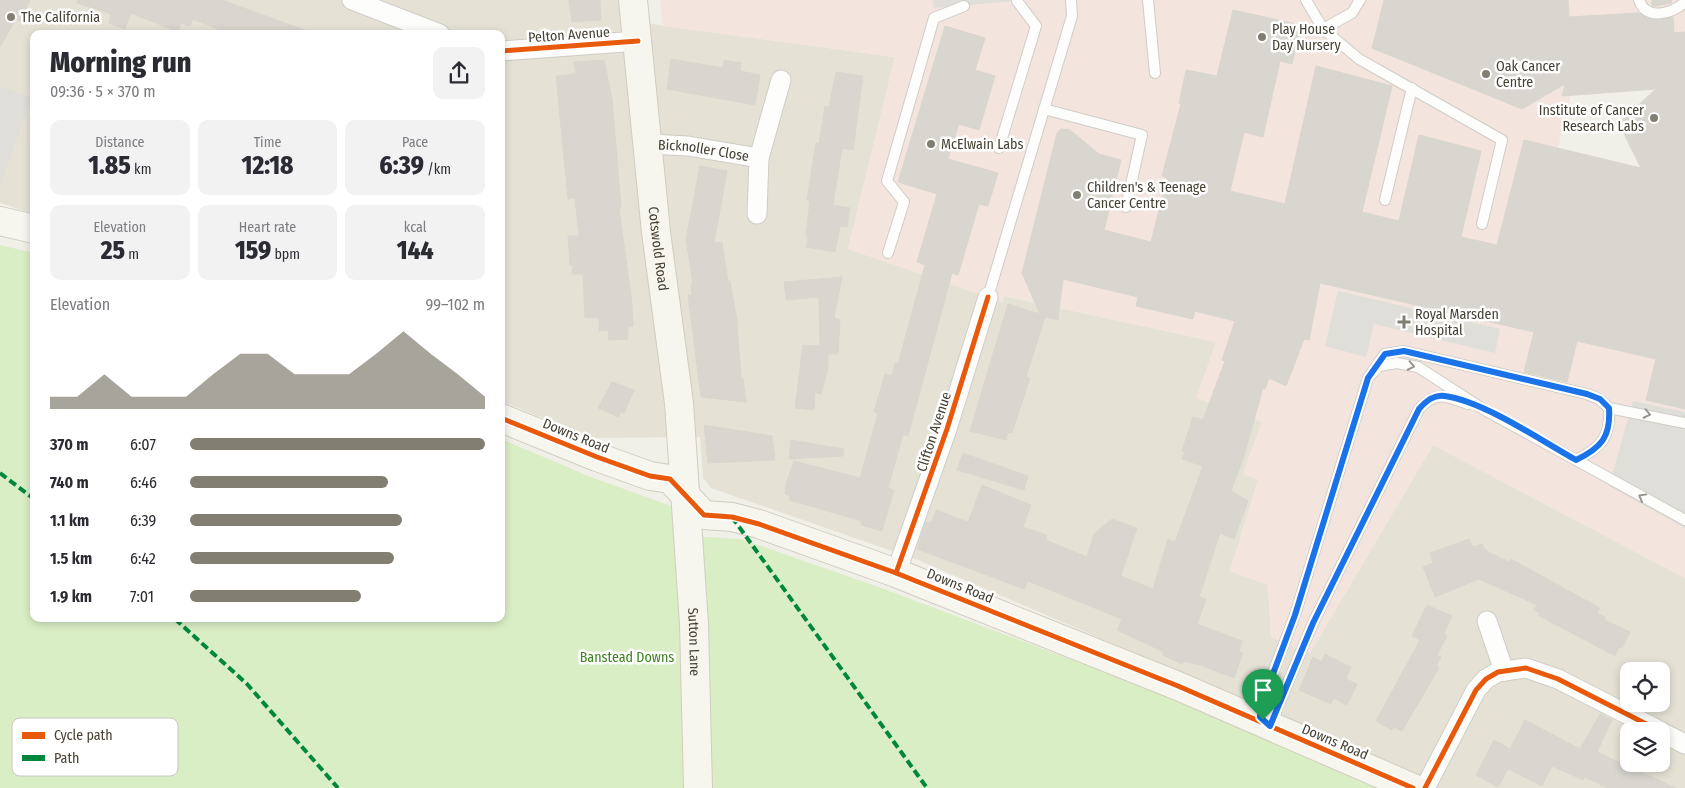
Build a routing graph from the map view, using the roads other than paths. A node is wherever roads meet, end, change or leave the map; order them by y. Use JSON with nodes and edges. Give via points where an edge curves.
{"nodes":[{"id":1,"x":352,"y":0,"type":"edge"},
{"id":2,"x":633,"y":0,"type":"edge"},
{"id":3,"x":1071,"y":0,"type":"edge"},
{"id":4,"x":1148,"y":0,"type":"edge"},
{"id":5,"x":1306,"y":0,"type":"edge"},
{"id":6,"x":1360,"y":0,"type":"edge"},
{"id":7,"x":1639,"y":0,"type":"edge"},
{"id":8,"x":1017,"y":1,"type":"edge"},
{"id":9,"x":1685,"y":2,"type":"edge"},
{"id":10,"x":964,"y":6,"type":"dead end"},
{"id":11,"x":1323,"y":29,"type":"junction"},
{"id":12,"x":430,"y":30,"type":"edge"},
{"id":13,"x":638,"y":40,"type":"junction"},
{"id":14,"x":505,"y":51,"type":"edge"},
{"id":15,"x":1155,"y":72,"type":"dead end"},
{"id":16,"x":781,"y":80,"type":"dead end"},
{"id":17,"x":1412,"y":88,"type":"junction"},
{"id":18,"x":1044,"y":109,"type":"junction"},
{"id":19,"x":648,"y":144,"type":"junction"},
{"id":20,"x":1000,"y":148,"type":"dead end"},
{"id":21,"x":759,"y":158,"type":"junction"},
{"id":22,"x":1385,"y":200,"type":"dead end"},
{"id":23,"x":1126,"y":207,"type":"dead end"},
{"id":24,"x":757,"y":214,"type":"dead end"},
{"id":25,"x":0,"y":221,"type":"edge"},
{"id":26,"x":1482,"y":224,"type":"dead end"},
{"id":27,"x":30,"y":228,"type":"edge"},
{"id":28,"x":888,"y":254,"type":"dead end"},
{"id":29,"x":988,"y":297,"type":"joint"},
{"id":30,"x":1368,"y":378,"type":"junction"},
{"id":31,"x":1609,"y":408,"type":"junction"},
{"id":32,"x":1483,"y":409,"type":"junction"},
{"id":33,"x":505,"y":420,"type":"edge"},
{"id":34,"x":1685,"y":423,"type":"edge"},
{"id":35,"x":1576,"y":460,"type":"junction"},
{"id":36,"x":685,"y":497,"type":"junction"},
{"id":37,"x":1685,"y":520,"type":"edge"},
{"id":38,"x":896,"y":573,"type":"junction"},
{"id":39,"x":1487,"y":621,"type":"dead end"},
{"id":40,"x":1504,"y":671,"type":"junction"},
{"id":41,"x":1265,"y":717,"type":"junction"},
{"id":42,"x":1640,"y":722,"type":"edge"},
{"id":43,"x":1670,"y":737,"type":"edge"},
{"id":44,"x":1685,"y":744,"type":"edge"},
{"id":45,"x":698,"y":788,"type":"edge"},
{"id":46,"x":1413,"y":788,"type":"edge"},
{"id":47,"x":1425,"y":788,"type":"edge"}],
"edges":[{"from":1,"to":12,"type":"street"},
{"from":2,"to":13,"type":"street","name":"Cotswold Road"},
{"from":3,"to":18,"type":"lane","via":[[1072,16]]},
{"from":4,"to":15,"type":"lane"},
{"from":5,"to":11,"type":"lane"},
{"from":6,"to":11,"type":"lane","via":[[1352,13]]},
{"from":7,"to":9,"type":"lane","via":[[1652,13],[1666,14]]},
{"from":8,"to":20,"type":"lane","via":[[1036,26]]},
{"from":10,"to":28,"type":"lane","via":[[934,18],[887,181],[904,202]]},
{"from":11,"to":17,"type":"lane","via":[[1359,59]]},
{"from":13,"to":14,"type":"street","name":"Pelton Avenue"},
{"from":13,"to":19,"type":"street","name":"Cotswold Road"},
{"from":16,"to":21,"type":"street","name":"Bicknoller Close"},
{"from":17,"to":22,"type":"lane"},
{"from":17,"to":26,"type":"lane","via":[[1502,140]]},
{"from":18,"to":23,"type":"lane","via":[[1142,135]]},
{"from":18,"to":29,"type":"lane"},
{"from":19,"to":21,"type":"street","name":"Bicknoller Close","via":[[688,146]]},
{"from":19,"to":36,"type":"street","name":"Cotswold Road","via":[[656,232],[679,403]]},
{"from":21,"to":24,"type":"street","name":"Bicknoller Close"},
{"from":25,"to":27,"type":"street"},
{"from":29,"to":38,"type":"street","name":"Clifton Avenue","via":[[947,429]]},
{"from":30,"to":31,"type":"lane","via":[[1385,354],[1404,351],[1587,394],[1600,399]]},
{"from":30,"to":32,"type":"lane","one_way":true,"via":[[1379,366],[1397,363],[1418,367]]},
{"from":30,"to":41,"type":"lane"},
{"from":31,"to":34,"type":"lane","one_way":true},
{"from":31,"to":35,"type":"lane","via":[[1610,423],[1601,444]]},
{"from":32,"to":35,"type":"lane"},
{"from":32,"to":41,"type":"lane","via":[[1444,395],[1428,399],[1419,409]]},
{"from":33,"to":36,"type":"street","name":"Downs Road","via":[[597,457],[650,476],[670,479]]},
{"from":37,"to":35,"type":"lane","one_way":true},
{"from":36,"to":38,"type":"street","name":"Downs Road","via":[[704,515],[732,517],[759,524]]},
{"from":36,"to":45,"type":"street","name":"Sutton Lane","via":[[694,624]]},
{"from":38,"to":41,"type":"street","name":"Downs Road","via":[[1178,686]]},
{"from":39,"to":40,"type":"street"},
{"from":40,"to":42,"type":"street","via":[[1526,668],[1558,680]]},
{"from":40,"to":47,"type":"street","via":[[1486,679],[1476,690]]},
{"from":41,"to":46,"type":"street","name":"Downs Road"},
{"from":43,"to":44,"type":"street"}]}
